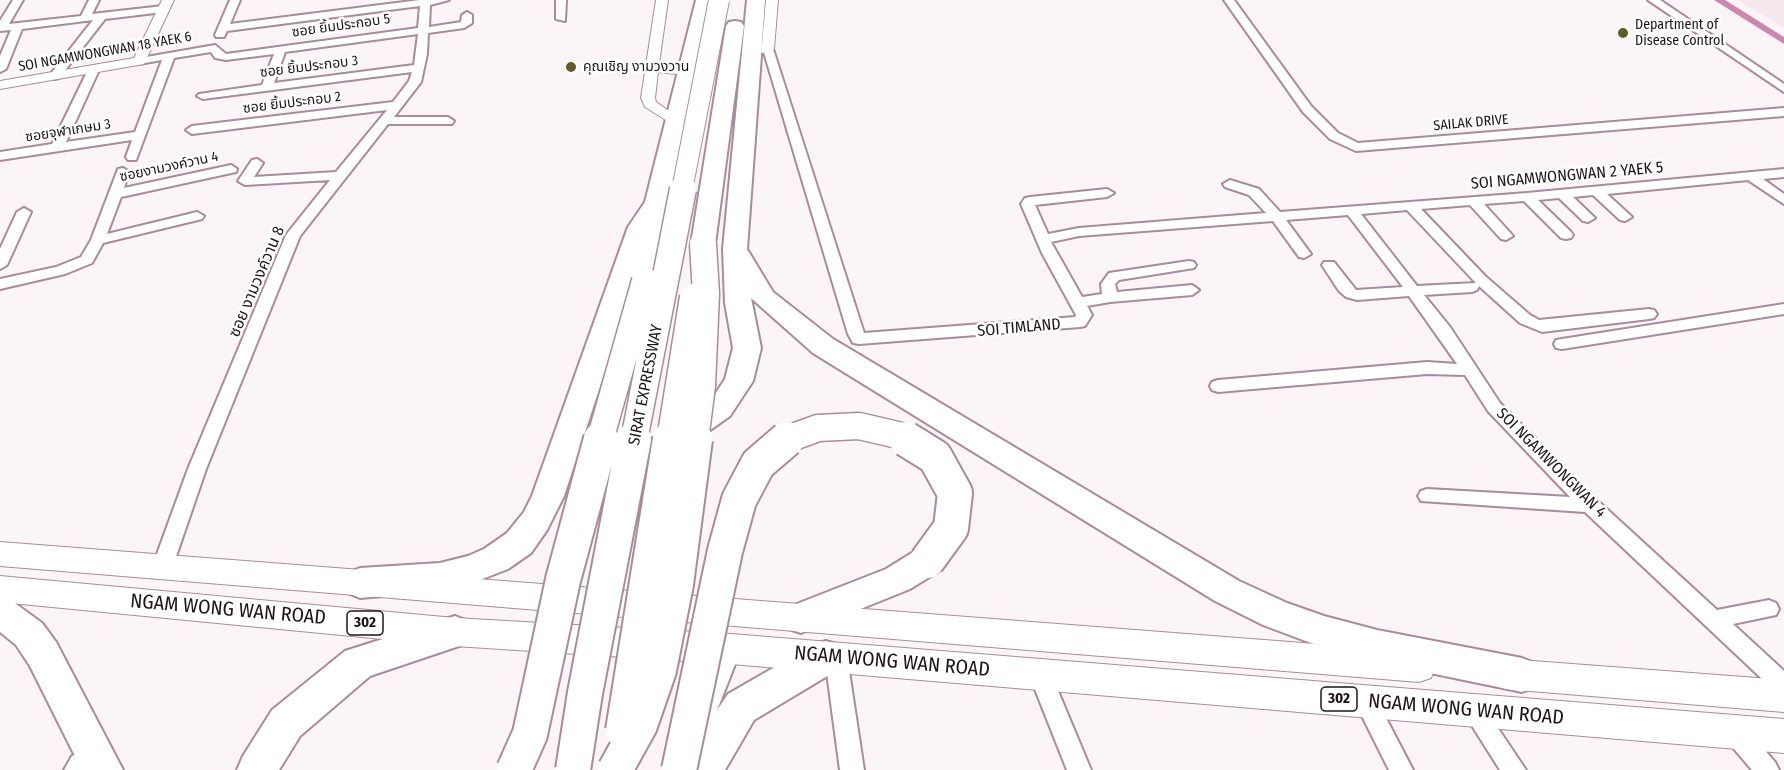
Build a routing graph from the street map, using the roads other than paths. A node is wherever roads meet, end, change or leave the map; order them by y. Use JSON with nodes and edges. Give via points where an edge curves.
{"nodes":[{"id":1,"x":18,"y":0,"type":"edge"},
{"id":2,"x":94,"y":0,"type":"edge"},
{"id":3,"x":235,"y":0,"type":"edge"},
{"id":4,"x":444,"y":0,"type":"edge"},
{"id":5,"x":561,"y":0,"type":"edge"},
{"id":6,"x":662,"y":0,"type":"edge"},
{"id":7,"x":705,"y":0,"type":"edge"},
{"id":8,"x":719,"y":0,"type":"edge"},
{"id":9,"x":738,"y":0,"type":"edge"},
{"id":10,"x":756,"y":0,"type":"edge"},
{"id":11,"x":772,"y":0,"type":"edge"},
{"id":12,"x":1229,"y":0,"type":"edge"},
{"id":13,"x":1653,"y":0,"type":"edge"},
{"id":14,"x":1668,"y":0,"type":"edge"},
{"id":15,"x":425,"y":1,"type":"edge"},
{"id":16,"x":166,"y":4,"type":"edge"},
{"id":17,"x":467,"y":15,"type":"dead end"},
{"id":18,"x":101,"y":17,"type":"junction"},
{"id":19,"x":84,"y":19,"type":"junction"},
{"id":20,"x":561,"y":19,"type":"dead end"},
{"id":21,"x":17,"y":27,"type":"junction"},
{"id":22,"x":224,"y":28,"type":"junction"},
{"id":23,"x":425,"y":30,"type":"junction"},
{"id":24,"x":215,"y":48,"type":"junction"},
{"id":25,"x":281,"y":49,"type":"junction"},
{"id":26,"x":759,"y":49,"type":"junction"},
{"id":27,"x":169,"y":56,"type":"junction"},
{"id":28,"x":139,"y":61,"type":"junction"},
{"id":29,"x":653,"y":67,"type":"junction"},
{"id":30,"x":688,"y":67,"type":"junction"},
{"id":31,"x":419,"y":68,"type":"junction"},
{"id":32,"x":0,"y":69,"type":"edge"},
{"id":33,"x":93,"y":70,"type":"junction"},
{"id":34,"x":55,"y":76,"type":"junction"},
{"id":35,"x":1784,"y":78,"type":"edge"},
{"id":36,"x":0,"y":85,"type":"edge"},
{"id":37,"x":267,"y":88,"type":"junction"},
{"id":38,"x":1784,"y":89,"type":"edge"},
{"id":39,"x":203,"y":96,"type":"dead end"},
{"id":40,"x":396,"y":105,"type":"junction"},
{"id":41,"x":1784,"y":112,"type":"edge"},
{"id":42,"x":385,"y":120,"type":"junction"},
{"id":43,"x":448,"y":121,"type":"dead end"},
{"id":44,"x":677,"y":123,"type":"junction"},
{"id":45,"x":192,"y":130,"type":"dead end"},
{"id":46,"x":140,"y":135,"type":"junction"},
{"id":47,"x":57,"y":148,"type":"junction"},
{"id":48,"x":0,"y":156,"type":"edge"},
{"id":49,"x":132,"y":157,"type":"dead end"},
{"id":50,"x":257,"y":163,"type":"dead end"},
{"id":51,"x":231,"y":170,"type":"dead end"},
{"id":52,"x":123,"y":171,"type":"dead end"},
{"id":53,"x":1784,"y":173,"type":"edge"},
{"id":54,"x":339,"y":176,"type":"junction"},
{"id":55,"x":1751,"y":176,"type":"junction"},
{"id":56,"x":1230,"y":184,"type":"dead end"},
{"id":57,"x":1595,"y":190,"type":"junction"},
{"id":58,"x":1107,"y":193,"type":"dead end"},
{"id":59,"x":1561,"y":193,"type":"junction"},
{"id":60,"x":114,"y":194,"type":"junction"},
{"id":61,"x":1527,"y":197,"type":"junction"},
{"id":62,"x":1784,"y":200,"type":"edge"},
{"id":63,"x":1473,"y":201,"type":"junction"},
{"id":64,"x":657,"y":202,"type":"junction"},
{"id":65,"x":1410,"y":207,"type":"junction"},
{"id":66,"x":1352,"y":211,"type":"junction"},
{"id":67,"x":24,"y":212,"type":"dead end"},
{"id":68,"x":197,"y":216,"type":"dead end"},
{"id":69,"x":1277,"y":217,"type":"junction"},
{"id":70,"x":1625,"y":217,"type":"dead end"},
{"id":71,"x":1588,"y":218,"type":"dead end"},
{"id":72,"x":1566,"y":235,"type":"dead end"},
{"id":73,"x":1506,"y":236,"type":"dead end"},
{"id":74,"x":1044,"y":239,"type":"junction"},
{"id":75,"x":99,"y":240,"type":"junction"},
{"id":76,"x":735,"y":249,"type":"junction"},
{"id":77,"x":1304,"y":254,"type":"dead end"},
{"id":78,"x":1189,"y":265,"type":"dead end"},
{"id":79,"x":1329,"y":265,"type":"dead end"},
{"id":80,"x":0,"y":266,"type":"edge"},
{"id":81,"x":0,"y":284,"type":"edge"},
{"id":82,"x":1472,"y":287,"type":"dead end"},
{"id":83,"x":1192,"y":290,"type":"dead end"},
{"id":84,"x":1413,"y":291,"type":"junction"},
{"id":85,"x":1110,"y":297,"type":"junction"},
{"id":86,"x":1078,"y":303,"type":"junction"},
{"id":87,"x":1782,"y":311,"type":"edge"},
{"id":88,"x":1649,"y":314,"type":"dead end"},
{"id":89,"x":1562,"y":344,"type":"dead end"},
{"id":90,"x":1469,"y":370,"type":"junction"},
{"id":91,"x":1218,"y":386,"type":"dead end"},
{"id":92,"x":1427,"y":496,"type":"dead end"},
{"id":93,"x":1590,"y":505,"type":"junction"},
{"id":94,"x":0,"y":554,"type":"edge"},
{"id":95,"x":162,"y":568,"type":"junction"},
{"id":96,"x":360,"y":583,"type":"junction"},
{"id":97,"x":0,"y":589,"type":"edge"},
{"id":98,"x":615,"y":603,"type":"junction"},
{"id":99,"x":1769,"y":609,"type":"dead end"},
{"id":100,"x":0,"y":612,"type":"edge"},
{"id":101,"x":801,"y":618,"type":"junction"},
{"id":102,"x":1714,"y":620,"type":"junction"},
{"id":103,"x":455,"y":632,"type":"junction"},
{"id":104,"x":731,"y":649,"type":"junction"},
{"id":105,"x":831,"y":657,"type":"junction"},
{"id":106,"x":1040,"y":674,"type":"junction"},
{"id":107,"x":1522,"y":675,"type":"junction"},
{"id":108,"x":1784,"y":685,"type":"edge"},
{"id":109,"x":1784,"y":696,"type":"edge"},
{"id":110,"x":1366,"y":702,"type":"junction"},
{"id":111,"x":1473,"y":710,"type":"junction"},
{"id":112,"x":1734,"y":732,"type":"junction"},
{"id":113,"x":1784,"y":736,"type":"edge"},
{"id":114,"x":85,"y":768,"type":"edge"},
{"id":115,"x":257,"y":770,"type":"edge"},
{"id":116,"x":514,"y":770,"type":"edge"},
{"id":117,"x":573,"y":770,"type":"edge"},
{"id":118,"x":616,"y":770,"type":"edge"},
{"id":119,"x":665,"y":770,"type":"edge"},
{"id":120,"x":679,"y":770,"type":"edge"},
{"id":121,"x":705,"y":770,"type":"edge"},
{"id":122,"x":852,"y":770,"type":"edge"},
{"id":123,"x":1079,"y":770,"type":"edge"},
{"id":124,"x":1401,"y":770,"type":"edge"},
{"id":125,"x":1514,"y":770,"type":"edge"},
{"id":126,"x":1767,"y":770,"type":"edge"}],
"edges":[{"from":1,"to":21,"type":"street","via":[[0,27]]},
{"from":2,"to":19,"type":"street"},
{"from":3,"to":22,"type":"street"},
{"from":4,"to":15,"type":"street"},
{"from":5,"to":20,"type":"street"},
{"from":6,"to":29,"type":"street"},
{"from":7,"to":30,"type":"highway"},
{"from":8,"to":117,"type":"highway","name":"SIRAT EXPRESSWAY","bridge":true},
{"from":9,"to":118,"type":"highway","name":"SIRAT EXPRESSWAY","bridge":true,"via":[[703,244]]},
{"from":10,"to":26,"type":"highway"},
{"from":11,"to":26,"type":"street"},
{"from":12,"to":41,"type":"street","name":"SAILAK DRIVE","via":[[1307,109],[1330,132],[1356,147]]},
{"from":13,"to":38,"type":"street"},
{"from":14,"to":35,"type":"street"},
{"from":15,"to":22,"type":"street"},
{"from":15,"to":23,"type":"street","name":"ซอย งามวงค์วาน 8"},
{"from":16,"to":18,"type":"street"},
{"from":16,"to":28,"type":"street"},
{"from":17,"to":23,"type":"street","name":"ซอย ยิ้มประกอบ 5","via":[[466,24]]},
{"from":18,"to":19,"type":"street"},
{"from":18,"to":34,"type":"street"},
{"from":19,"to":21,"type":"street"},
{"from":21,"to":32,"type":"street"},
{"from":22,"to":24,"type":"street"},
{"from":23,"to":25,"type":"street","name":"ซอย ยิ้มประกอบ 5"},
{"from":23,"to":31,"type":"street","name":"ซอย งามวงค์วาน 8"},
{"from":24,"to":25,"type":"street","name":"ซอย ยิ้มประกอบ 5","via":[[222,57]]},
{"from":24,"to":27,"type":"street","name":"SOI NGAMWONGWAN 18 YAEK 6"},
{"from":25,"to":37,"type":"street"},
{"from":26,"to":76,"type":"highway"},
{"from":26,"to":86,"type":"street","name":"SOI TIMLAND","via":[[859,339],[1080,322],[1084,315]]},
{"from":27,"to":28,"type":"street","name":"SOI NGAMWONGWAN 18 YAEK 6"},
{"from":27,"to":46,"type":"street"},
{"from":28,"to":33,"type":"street","name":"SOI NGAMWONGWAN 18 YAEK 6"},
{"from":29,"to":30,"type":"street"},
{"from":29,"to":44,"type":"street","via":[[650,104]]},
{"from":30,"to":44,"type":"highway"},
{"from":31,"to":37,"type":"street","name":"ซอย ยิ้มประกอบ 3"},
{"from":31,"to":40,"type":"street","name":"ซอย งามวงค์วาน 8","via":[[416,82]]},
{"from":33,"to":34,"type":"street","name":"SOI NGAMWONGWAN 18 YAEK 6"},
{"from":33,"to":47,"type":"street"},
{"from":34,"to":36,"type":"street","name":"SOI NGAMWONGWAN 18 YAEK 6"},
{"from":37,"to":39,"type":"street","name":"ซอย ยิ้มประกอบ 3"},
{"from":40,"to":42,"type":"street","name":"ซอย งามวงค์วาน 8"},
{"from":40,"to":45,"type":"street","name":"ซอย ยิ้มประกอบ 2"},
{"from":42,"to":43,"type":"street"},
{"from":42,"to":54,"type":"street","name":"ซอย งามวงค์วาน 8"},
{"from":44,"to":64,"type":"highway"},
{"from":46,"to":47,"type":"street","name":"ซอยจุฬาเกษม 3"},
{"from":46,"to":49,"type":"street"},
{"from":47,"to":48,"type":"street","name":"ซอยจุฬาเกษม 3"},
{"from":50,"to":54,"type":"street","via":[[245,181]]},
{"from":51,"to":60,"type":"street","name":"ซอยงามวงค์วาน 4"},
{"from":52,"to":60,"type":"street"},
{"from":53,"to":55,"type":"street","name":"SOI NGAMWONGWAN 2 YAEK 5"},
{"from":54,"to":95,"type":"street","name":"ซอย งามวงค์วาน 8","via":[[293,235],[197,469]]},
{"from":55,"to":57,"type":"street","name":"SOI NGAMWONGWAN 2 YAEK 5"},
{"from":55,"to":62,"type":"street"},
{"from":56,"to":69,"type":"street","via":[[1254,192]]},
{"from":57,"to":59,"type":"street","name":"SOI NGAMWONGWAN 2 YAEK 5"},
{"from":57,"to":70,"type":"street"},
{"from":58,"to":74,"type":"street","name":"SOI TIMLAND","via":[[1028,202]]},
{"from":59,"to":61,"type":"street","name":"SOI NGAMWONGWAN 2 YAEK 5"},
{"from":59,"to":71,"type":"street"},
{"from":60,"to":75,"type":"street"},
{"from":61,"to":63,"type":"street","name":"SOI NGAMWONGWAN 2 YAEK 5"},
{"from":61,"to":72,"type":"street"},
{"from":63,"to":65,"type":"street","name":"SOI NGAMWONGWAN 2 YAEK 5"},
{"from":63,"to":73,"type":"street"},
{"from":64,"to":96,"type":"highway","via":[[640,227],[548,496],[519,543],[472,569],[440,578]]},
{"from":64,"to":116,"type":"highway","bridge":true,"via":[[658,228],[645,281],[563,580],[530,734]]},
{"from":65,"to":66,"type":"street","name":"SOI NGAMWONGWAN 2 YAEK 5"},
{"from":65,"to":88,"type":"street","via":[[1480,279],[1534,324],[1542,327]]},
{"from":66,"to":69,"type":"street"},
{"from":66,"to":84,"type":"street","name":"SOI NGAMWONGWAN 4"},
{"from":67,"to":80,"type":"street"},
{"from":68,"to":75,"type":"street"},
{"from":69,"to":74,"type":"street","via":[[1063,234]]},
{"from":69,"to":77,"type":"street"},
{"from":74,"to":86,"type":"street","name":"SOI TIMLAND"},
{"from":75,"to":81,"type":"street","via":[[87,260],[80,264]]},
{"from":76,"to":98,"type":"highway","via":[[738,303],[747,348],[739,381],[720,409],[627,473],[609,493],[597,563]]},
{"from":76,"to":107,"type":"highway","via":[[763,297],[823,346],[1227,591],[1324,632]]},
{"from":78,"to":85,"type":"street","via":[[1114,276],[1108,284]]},
{"from":79,"to":84,"type":"street","via":[[1351,294]]},
{"from":82,"to":84,"type":"street"},
{"from":83,"to":85,"type":"street"},
{"from":84,"to":90,"type":"street","name":"SOI NGAMWONGWAN 4"},
{"from":85,"to":86,"type":"street"},
{"from":87,"to":89,"type":"street"},
{"from":90,"to":91,"type":"street","via":[[1427,368]]},
{"from":90,"to":93,"type":"street","name":"SOI NGAMWONGWAN 4","via":[[1494,407]]},
{"from":92,"to":93,"type":"street"},
{"from":93,"to":102,"type":"street","name":"SOI NGAMWONGWAN 4"},
{"from":94,"to":95,"type":"main road","name":"NGAM WONG WAN ROAD"},
{"from":95,"to":96,"type":"main road","name":"NGAM WONG WAN ROAD"},
{"from":96,"to":98,"type":"main road","name":"NGAM WONG WAN ROAD"},
{"from":97,"to":103,"type":"main road","name":"NGAM WONG WAN ROAD","number":"302"},
{"from":98,"to":101,"type":"main road","name":"NGAM WONG WAN ROAD"},
{"from":99,"to":102,"type":"street"},
{"from":100,"to":114,"type":"highway","via":[[29,634],[44,654],[57,680]]},
{"from":101,"to":107,"type":"main road","name":"NGAM WONG WAN ROAD"},
{"from":101,"to":120,"type":"highway","bridge":true,"via":[[898,579],[927,561],[951,528],[955,492],[935,457],[902,436],[859,426],[818,428],[787,440],[758,464],[739,500],[725,551]]},
{"from":102,"to":108,"type":"street","name":"SOI NGAMWONGWAN 4"},
{"from":103,"to":104,"type":"main road","name":"NGAM WONG WAN ROAD","number":"302"},
{"from":103,"to":115,"type":"highway","via":[[358,663],[286,723]]},
{"from":104,"to":105,"type":"main road","name":"NGAM WONG WAN ROAD","number":"302"},
{"from":104,"to":119,"type":"street","via":[[703,720]]},
{"from":105,"to":106,"type":"main road","name":"NGAM WONG WAN ROAD","number":"302"},
{"from":105,"to":121,"type":"highway","via":[[741,707],[708,758]]},
{"from":105,"to":122,"type":"street"},
{"from":106,"to":110,"type":"main road","name":"NGAM WONG WAN ROAD","number":"302"},
{"from":106,"to":123,"type":"street"},
{"from":107,"to":109,"type":"main road","name":"NGAM WONG WAN ROAD"},
{"from":110,"to":111,"type":"main road","name":"NGAM WONG WAN ROAD","number":"302"},
{"from":110,"to":124,"type":"street"},
{"from":111,"to":112,"type":"main road","name":"NGAM WONG WAN ROAD","number":"302"},
{"from":111,"to":125,"type":"street"},
{"from":112,"to":113,"type":"main road","name":"NGAM WONG WAN ROAD","number":"302"},
{"from":112,"to":126,"type":"street"}]}
